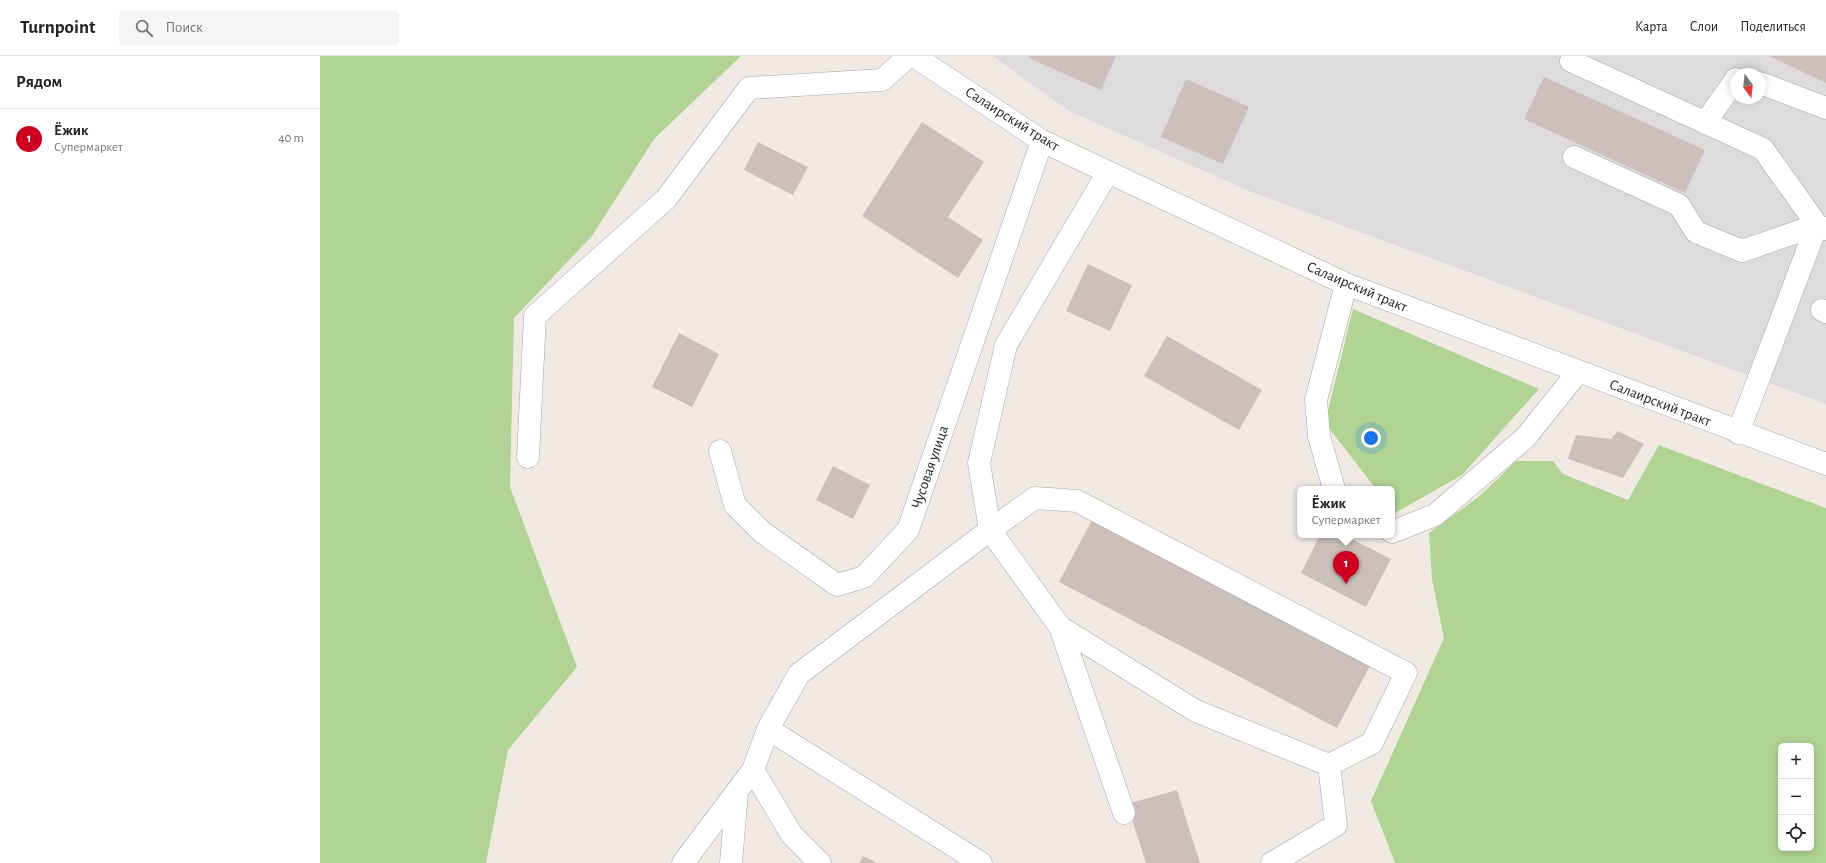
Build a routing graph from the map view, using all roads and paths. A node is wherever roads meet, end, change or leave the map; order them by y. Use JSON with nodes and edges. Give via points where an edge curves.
{"nodes":[{"id":1,"x":909,"y":56,"type":"edge"},
{"id":2,"x":914,"y":56,"type":"edge"},
{"id":3,"x":1571,"y":61,"type":"dead end"},
{"id":4,"x":1766,"y":85,"type":"edge"},
{"id":5,"x":1730,"y":88,"type":"edge"},
{"id":6,"x":1826,"y":108,"type":"edge"},
{"id":7,"x":1705,"y":123,"type":"junction"},
{"id":8,"x":1042,"y":141,"type":"junction"},
{"id":9,"x":1574,"y":157,"type":"dead end"},
{"id":10,"x":1108,"y":172,"type":"junction"},
{"id":11,"x":1821,"y":227,"type":"edge"},
{"id":12,"x":1346,"y":284,"type":"junction"},
{"id":13,"x":1578,"y":372,"type":"junction"},
{"id":14,"x":1738,"y":433,"type":"junction"},
{"id":15,"x":720,"y":451,"type":"dead end"},
{"id":16,"x":528,"y":456,"type":"dead end"},
{"id":17,"x":1826,"y":464,"type":"edge"},
{"id":18,"x":1333,"y":486,"type":"edge"},
{"id":19,"x":990,"y":530,"type":"junction"},
{"id":20,"x":1395,"y":531,"type":"edge"},
{"id":21,"x":1060,"y":627,"type":"junction"},
{"id":22,"x":768,"y":729,"type":"junction"},
{"id":23,"x":1329,"y":765,"type":"junction"},
{"id":24,"x":753,"y":770,"type":"junction"},
{"id":25,"x":737,"y":792,"type":"junction"},
{"id":26,"x":1124,"y":813,"type":"dead end"},
{"id":27,"x":683,"y":863,"type":"edge"},
{"id":28,"x":730,"y":863,"type":"edge"},
{"id":29,"x":820,"y":863,"type":"edge"},
{"id":30,"x":981,"y":863,"type":"edge"},
{"id":31,"x":1272,"y":863,"type":"edge"}],
"edges":[{"from":1,"to":16,"type":"street","via":[[882,80],[749,88],[666,198],[535,316]]},
{"from":2,"to":8,"type":"street","name":"Салаирский тракт"},
{"from":3,"to":7,"type":"street"},
{"from":4,"to":6,"type":"street"},
{"from":5,"to":7,"type":"street"},
{"from":7,"to":11,"type":"street","via":[[1763,149]]},
{"from":8,"to":10,"type":"street","name":"Салаирский тракт"},
{"from":8,"to":15,"type":"street","name":"Чусовая улица","via":[[908,530],[864,577],[837,585],[762,532],[735,505]]},
{"from":9,"to":11,"type":"street","via":[[1679,205],[1696,232],[1742,251]]},
{"from":10,"to":12,"type":"street","name":"Салаирский тракт"},
{"from":10,"to":19,"type":"street","via":[[1006,345],[980,463]]},
{"from":11,"to":14,"type":"street"},
{"from":12,"to":13,"type":"street","name":"Салаирский тракт"},
{"from":12,"to":18,"type":"street","via":[[1316,400],[1318,436]]},
{"from":13,"to":14,"type":"street","name":"Салаирский тракт"},
{"from":13,"to":20,"type":"street","via":[[1521,442],[1435,515]]},
{"from":14,"to":17,"type":"street","name":"Салаирский тракт"},
{"from":19,"to":21,"type":"street"},
{"from":19,"to":22,"type":"street","via":[[799,674]]},
{"from":19,"to":23,"type":"street","via":[[1035,498],[1076,501],[1406,673],[1372,743]]},
{"from":21,"to":23,"type":"street","via":[[1196,711]]},
{"from":21,"to":26,"type":"street"},
{"from":22,"to":24,"type":"street"},
{"from":22,"to":30,"type":"street"},
{"from":23,"to":31,"type":"street","via":[[1336,825]]},
{"from":24,"to":25,"type":"street"},
{"from":24,"to":29,"type":"street","via":[[792,835]]},
{"from":25,"to":27,"type":"street"},
{"from":25,"to":28,"type":"street"}]}
